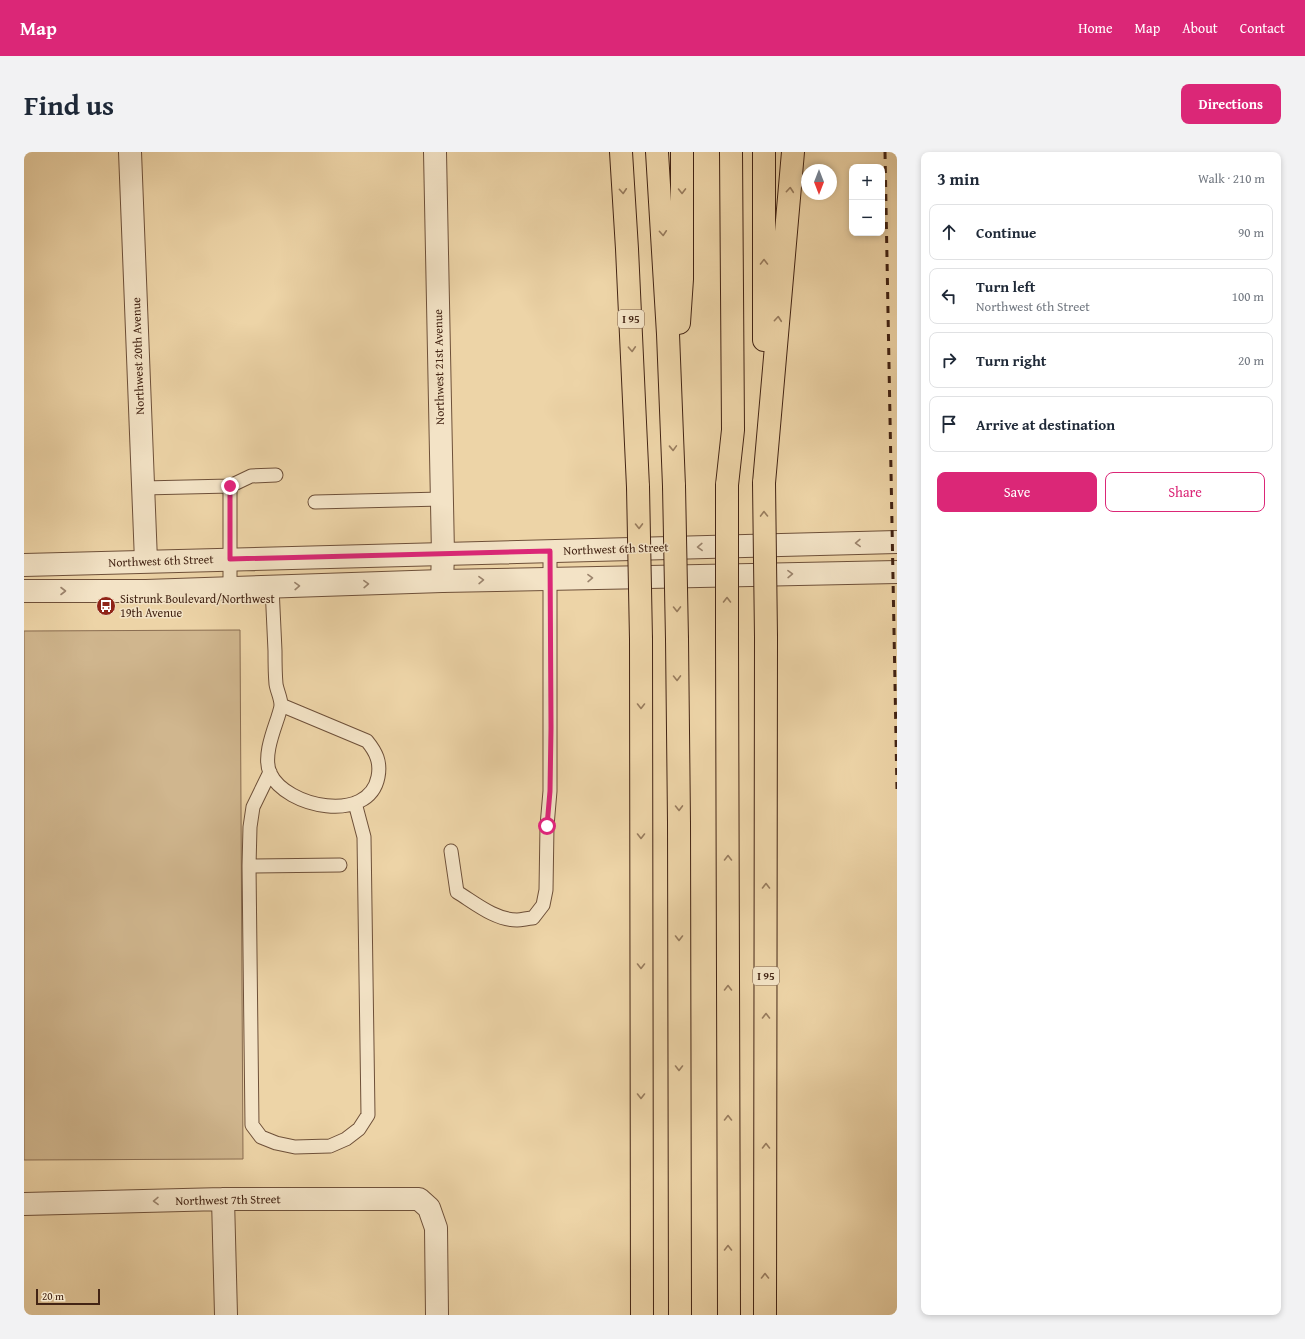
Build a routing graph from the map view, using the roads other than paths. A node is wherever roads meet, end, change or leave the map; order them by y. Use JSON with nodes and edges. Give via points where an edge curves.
{"nodes":[{"id":1,"x":130,"y":152,"type":"edge"},
{"id":2,"x":436,"y":152,"type":"edge"},
{"id":3,"x":621,"y":152,"type":"edge"},
{"id":4,"x":658,"y":152,"type":"edge"},
{"id":5,"x":682,"y":152,"type":"edge"},
{"id":6,"x":719,"y":152,"type":"edge"},
{"id":7,"x":732,"y":152,"type":"edge"},
{"id":8,"x":764,"y":152,"type":"edge"},
{"id":9,"x":793,"y":152,"type":"edge"},
{"id":10,"x":672,"y":411,"type":"junction"},
{"id":11,"x":276,"y":475,"type":"dead end"},
{"id":12,"x":764,"y":483,"type":"junction"},
{"id":13,"x":727,"y":485,"type":"junction"},
{"id":14,"x":230,"y":486,"type":"junction"},
{"id":15,"x":143,"y":488,"type":"junction"},
{"id":16,"x":442,"y":499,"type":"junction"},
{"id":17,"x":315,"y":502,"type":"dead end"},
{"id":18,"x":897,"y":542,"type":"edge"},
{"id":19,"x":550,"y":551,"type":"junction"},
{"id":20,"x":443,"y":554,"type":"junction"},
{"id":21,"x":230,"y":559,"type":"junction"},
{"id":22,"x":146,"y":561,"type":"junction"},
{"id":23,"x":24,"y":565,"type":"edge"},
{"id":24,"x":897,"y":572,"type":"edge"},
{"id":25,"x":551,"y":579,"type":"junction"},
{"id":26,"x":442,"y":581,"type":"junction"},
{"id":27,"x":272,"y":587,"type":"junction"},
{"id":28,"x":230,"y":589,"type":"junction"},
{"id":29,"x":24,"y":591,"type":"edge"},
{"id":30,"x":281,"y":705,"type":"junction"},
{"id":31,"x":270,"y":772,"type":"junction"},
{"id":32,"x":356,"y":803,"type":"junction"},
{"id":33,"x":451,"y":851,"type":"dead end"},
{"id":34,"x":340,"y":865,"type":"dead end"},
{"id":35,"x":249,"y":866,"type":"junction"},
{"id":36,"x":224,"y":1200,"type":"junction"},
{"id":37,"x":24,"y":1204,"type":"edge"},
{"id":38,"x":226,"y":1315,"type":"edge"},
{"id":39,"x":437,"y":1315,"type":"edge"},
{"id":40,"x":642,"y":1315,"type":"edge"},
{"id":41,"x":680,"y":1315,"type":"edge"},
{"id":42,"x":729,"y":1315,"type":"edge"},
{"id":43,"x":766,"y":1315,"type":"edge"}],
"edges":[{"from":1,"to":15,"type":"street","name":"Northwest 20th Avenue"},
{"from":2,"to":16,"type":"street","name":"Northwest 21st Avenue"},
{"from":3,"to":40,"type":"highway","number":"I 95","one_way":true,"bridge":true,"via":[[638,487],[641,639]]},
{"from":4,"to":10,"type":"highway","one_way":true},
{"from":5,"to":10,"type":"highway","one_way":true,"via":[[682,279]]},
{"from":6,"to":13,"type":"highway","via":[[722,431]]},
{"from":7,"to":13,"type":"highway","via":[[733,430]]},
{"from":12,"to":8,"type":"highway","number":"I 95","one_way":true},
{"from":12,"to":9,"type":"highway","one_way":true},
{"from":10,"to":41,"type":"highway","one_way":true,"bridge":true,"via":[[679,822]]},
{"from":11,"to":14,"type":"lane","via":[[251,476]]},
{"from":43,"to":12,"type":"highway","number":"I 95","one_way":true,"bridge":true},
{"from":42,"to":13,"type":"highway","one_way":true,"bridge":true},
{"from":14,"to":15,"type":"lane"},
{"from":14,"to":21,"type":"lane"},
{"from":15,"to":22,"type":"street","name":"Northwest 20th Avenue"},
{"from":16,"to":17,"type":"lane"},
{"from":16,"to":20,"type":"street","name":"Northwest 21st Avenue"},
{"from":18,"to":19,"type":"street","name":"Northwest 6th Street","one_way":true},
{"from":19,"to":20,"type":"street","name":"Northwest 6th Street"},
{"from":19,"to":25,"type":"lane"},
{"from":20,"to":21,"type":"street","name":"Northwest 6th Street"},
{"from":20,"to":26,"type":"street","name":"Northwest 21st Avenue"},
{"from":21,"to":22,"type":"street","name":"Northwest 6th Street"},
{"from":21,"to":28,"type":"lane"},
{"from":22,"to":23,"type":"street","name":"Northwest 6th Street"},
{"from":25,"to":24,"type":"street","one_way":true},
{"from":26,"to":25,"type":"street","one_way":true},
{"from":25,"to":33,"type":"lane","via":[[550,791],[546,890],[543,905],[533,918],[517,920],[498,916],[478,905],[457,892]]},
{"from":27,"to":26,"type":"street","one_way":true},
{"from":27,"to":28,"type":"street"},
{"from":27,"to":30,"type":"lane","via":[[276,685]]},
{"from":29,"to":28,"type":"street","one_way":true},
{"from":30,"to":31,"type":"lane","via":[[267,754]]},
{"from":30,"to":32,"type":"lane","via":[[367,741],[375,750],[379,761],[377,782],[364,800]]},
{"from":31,"to":32,"type":"lane","via":[[282,789],[298,798],[318,805],[339,807]]},
{"from":31,"to":35,"type":"lane","via":[[253,807]]},
{"from":32,"to":35,"type":"lane","via":[[364,837],[368,1115],[359,1129],[346,1139],[330,1146],[295,1147],[276,1144],[261,1137],[252,1125]]},
{"from":34,"to":35,"type":"lane"},
{"from":36,"to":37,"type":"street","name":"Northwest 7th Street","one_way":true},
{"from":36,"to":38,"type":"street"},
{"from":36,"to":39,"type":"street","name":"Northwest 7th Street","via":[[419,1199],[429,1208],[436,1228]]}]}
